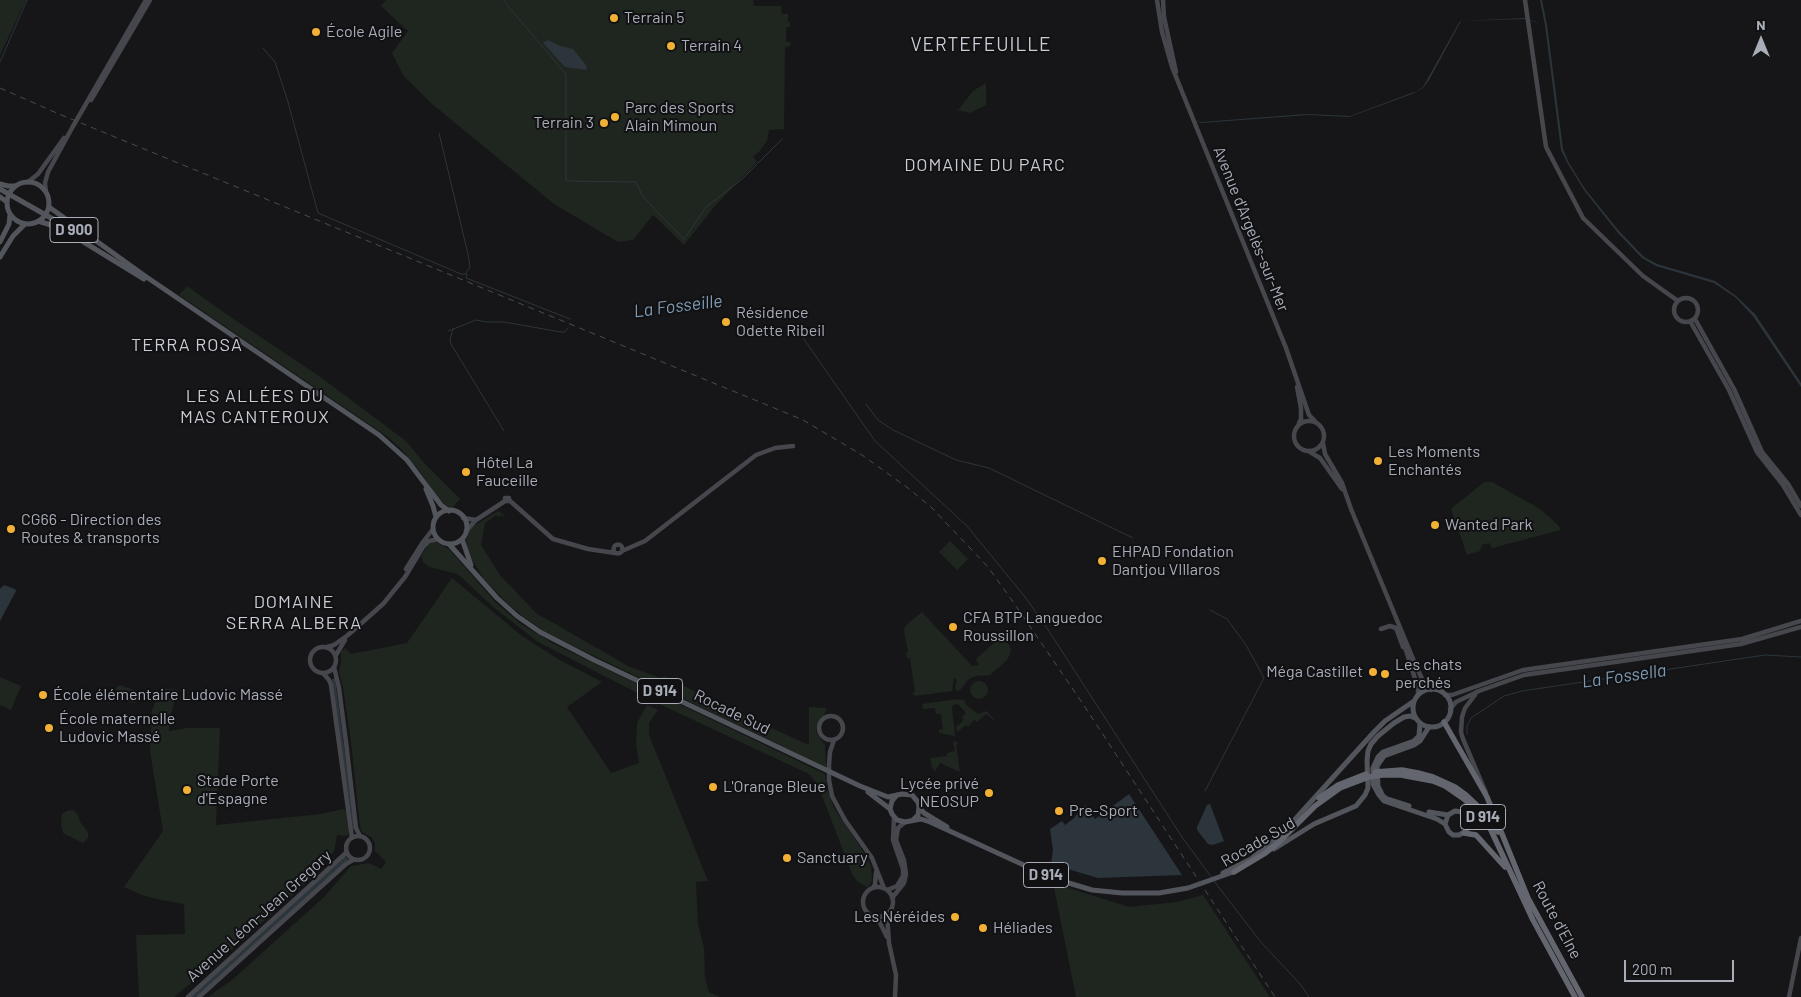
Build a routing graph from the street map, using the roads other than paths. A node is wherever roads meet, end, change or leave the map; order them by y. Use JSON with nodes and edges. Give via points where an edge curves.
{"nodes":[{"id":1,"x":146,"y":0,"type":"edge"},
{"id":2,"x":150,"y":0,"type":"edge"},
{"id":3,"x":1157,"y":0,"type":"edge"},
{"id":4,"x":1163,"y":0,"type":"edge"},
{"id":5,"x":1525,"y":0,"type":"edge"},
{"id":6,"x":1181,"y":90,"type":"junction"},
{"id":7,"x":80,"y":114,"type":"junction"},
{"id":8,"x":71,"y":130,"type":"junction"},
{"id":9,"x":28,"y":182,"type":"junction"},
{"id":10,"x":0,"y":184,"type":"edge"},
{"id":11,"x":15,"y":186,"type":"junction"},
{"id":12,"x":0,"y":190,"type":"edge"},
{"id":13,"x":46,"y":192,"type":"junction"},
{"id":14,"x":0,"y":198,"type":"edge"},
{"id":15,"x":7,"y":200,"type":"junction"},
{"id":16,"x":48,"y":209,"type":"junction"},
{"id":17,"x":10,"y":215,"type":"junction"},
{"id":18,"x":40,"y":220,"type":"junction"},
{"id":19,"x":25,"y":224,"type":"junction"},
{"id":20,"x":0,"y":242,"type":"edge"},
{"id":21,"x":0,"y":257,"type":"edge"},
{"id":22,"x":145,"y":277,"type":"junction"},
{"id":23,"x":1678,"y":302,"type":"junction"},
{"id":24,"x":1693,"y":320,"type":"junction"},
{"id":25,"x":1296,"y":377,"type":"junction"},
{"id":26,"x":1314,"y":421,"type":"junction"},
{"id":27,"x":1298,"y":424,"type":"junction"},
{"id":28,"x":1323,"y":443,"type":"junction"},
{"id":29,"x":792,"y":448,"type":"dead end"},
{"id":30,"x":1309,"y":451,"type":"junction"},
{"id":31,"x":421,"y":480,"type":"junction"},
{"id":32,"x":1344,"y":492,"type":"junction"},
{"id":33,"x":1801,"y":506,"type":"edge"},
{"id":34,"x":449,"y":511,"type":"junction"},
{"id":35,"x":1801,"y":515,"type":"edge"},
{"id":36,"x":436,"y":517,"type":"junction"},
{"id":37,"x":463,"y":518,"type":"junction"},
{"id":38,"x":476,"y":520,"type":"junction"},
{"id":39,"x":433,"y":529,"type":"junction"},
{"id":40,"x":466,"y":531,"type":"junction"},
{"id":41,"x":438,"y":539,"type":"junction"},
{"id":42,"x":462,"y":539,"type":"junction"},
{"id":43,"x":449,"y":544,"type":"junction"},
{"id":44,"x":621,"y":549,"type":"junction"},
{"id":45,"x":614,"y":550,"type":"junction"},
{"id":46,"x":474,"y":572,"type":"junction"},
{"id":47,"x":392,"y":592,"type":"junction"},
{"id":48,"x":1801,"y":621,"type":"edge"},
{"id":49,"x":1398,"y":624,"type":"junction"},
{"id":50,"x":1801,"y":627,"type":"edge"},
{"id":51,"x":1381,"y":629,"type":"dead end"},
{"id":52,"x":348,"y":635,"type":"junction"},
{"id":53,"x":327,"y":647,"type":"junction"},
{"id":54,"x":336,"y":655,"type":"junction"},
{"id":55,"x":1410,"y":664,"type":"junction"},
{"id":56,"x":334,"y":667,"type":"junction"},
{"id":57,"x":323,"y":673,"type":"junction"},
{"id":58,"x":1431,"y":690,"type":"junction"},
{"id":59,"x":1479,"y":691,"type":"junction"},
{"id":60,"x":1418,"y":695,"type":"junction"},
{"id":61,"x":1445,"y":695,"type":"junction"},
{"id":62,"x":1414,"y":701,"type":"junction"},
{"id":63,"x":1450,"y":709,"type":"junction"},
{"id":64,"x":1415,"y":718,"type":"junction"},
{"id":65,"x":1444,"y":722,"type":"junction"},
{"id":66,"x":1420,"y":723,"type":"junction"},
{"id":67,"x":1429,"y":727,"type":"junction"},
{"id":68,"x":826,"y":739,"type":"junction"},
{"id":69,"x":834,"y":740,"type":"junction"},
{"id":70,"x":830,"y":752,"type":"junction"},
{"id":71,"x":1382,"y":773,"type":"junction"},
{"id":72,"x":1356,"y":779,"type":"junction"},
{"id":73,"x":860,"y":786,"type":"junction"},
{"id":74,"x":897,"y":796,"type":"junction"},
{"id":75,"x":1487,"y":797,"type":"junction"},
{"id":76,"x":920,"y":807,"type":"junction"},
{"id":77,"x":890,"y":809,"type":"junction"},
{"id":78,"x":1301,"y":814,"type":"junction"},
{"id":79,"x":1448,"y":815,"type":"junction"},
{"id":80,"x":894,"y":817,"type":"junction"},
{"id":81,"x":913,"y":820,"type":"junction"},
{"id":82,"x":905,"y":822,"type":"junction"},
{"id":83,"x":1445,"y":824,"type":"junction"},
{"id":84,"x":1464,"y":833,"type":"junction"},
{"id":85,"x":360,"y":836,"type":"junction"},
{"id":86,"x":352,"y":838,"type":"junction"},
{"id":87,"x":347,"y":852,"type":"junction"},
{"id":88,"x":1510,"y":854,"type":"junction"},
{"id":89,"x":354,"y":860,"type":"junction"},
{"id":90,"x":875,"y":865,"type":"junction"},
{"id":91,"x":1234,"y":872,"type":"junction"},
{"id":92,"x":1225,"y":874,"type":"junction"},
{"id":93,"x":1188,"y":887,"type":"junction"},
{"id":94,"x":872,"y":888,"type":"junction"},
{"id":95,"x":885,"y":889,"type":"junction"},
{"id":96,"x":892,"y":898,"type":"junction"},
{"id":97,"x":886,"y":914,"type":"junction"},
{"id":98,"x":877,"y":916,"type":"junction"},
{"id":99,"x":1533,"y":920,"type":"junction"},
{"id":100,"x":1801,"y":938,"type":"edge"},
{"id":101,"x":889,"y":943,"type":"junction"},
{"id":102,"x":188,"y":997,"type":"edge"},
{"id":103,"x":199,"y":997,"type":"edge"},
{"id":104,"x":895,"y":997,"type":"edge"},
{"id":105,"x":1575,"y":997,"type":"edge"},
{"id":106,"x":1582,"y":997,"type":"edge"},
{"id":107,"x":1789,"y":997,"type":"edge"}],
"edges":[{"from":1,"to":7,"type":"main road"},
{"from":2,"to":7,"type":"main road"},
{"from":3,"to":6,"type":"main road","name":"Avenue d'Argelès-sur-Mer","via":[[1165,45]]},
{"from":4,"to":6,"type":"main road","name":"Avenue d'Argelès-sur-Mer"},
{"from":5,"to":23,"type":"main road","via":[[1546,147],[1583,218],[1644,276]]},
{"from":6,"to":25,"type":"main road","name":"Avenue d'Argelès-sur-Mer"},
{"from":7,"to":8,"type":"main road"},
{"from":8,"to":9,"type":"main road","via":[[45,166]]},
{"from":8,"to":13,"type":"main road","via":[[46,176]]},
{"from":9,"to":11,"type":"main road"},
{"from":9,"to":13,"type":"main road","via":[[38,184]]},
{"from":10,"to":11,"type":"main road"},
{"from":11,"to":15,"type":"main road"},
{"from":12,"to":22,"type":"main road","number":"D 900"},
{"from":13,"to":16,"type":"main road"},
{"from":14,"to":15,"type":"main road"},
{"from":15,"to":17,"type":"main road"},
{"from":16,"to":18,"type":"main road"},
{"from":16,"to":22,"type":"main road"},
{"from":17,"to":19,"type":"main road"},
{"from":17,"to":20,"type":"main road"},
{"from":18,"to":19,"type":"main road"},
{"from":18,"to":22,"type":"main road"},
{"from":19,"to":21,"type":"main road"},
{"from":22,"to":31,"type":"main road","via":[[379,435],[400,453]]},
{"from":23,"to":24,"type":"main road","via":[[1676,316],[1682,321]]},
{"from":23,"to":24,"type":"main road","via":[[1688,298],[1695,302],[1698,312]]},
{"from":24,"to":33,"type":"main road","via":[[1734,389],[1762,452]]},
{"from":24,"to":35,"type":"main road","via":[[1757,452]]},
{"from":25,"to":26,"type":"main road","name":"Avenue d'Argelès-sur-Mer"},
{"from":25,"to":27,"type":"main road","name":"Avenue d'Argelès-sur-Mer","via":[[1301,408]]},
{"from":26,"to":27,"type":"main road"},
{"from":26,"to":28,"type":"main road","via":[[1324,431]]},
{"from":27,"to":30,"type":"main road","via":[[1294,440],[1299,448]]},
{"from":28,"to":30,"type":"main road"},
{"from":28,"to":32,"type":"main road"},
{"from":29,"to":44,"type":"main road","via":[[775,448],[756,455],[645,540]]},
{"from":30,"to":32,"type":"main road","via":[[1320,458]]},
{"from":31,"to":34,"type":"main road"},
{"from":31,"to":36,"type":"main road"},
{"from":32,"to":49,"type":"main road"},
{"from":34,"to":36,"type":"main road"},
{"from":34,"to":37,"type":"main road","via":[[457,512]]},
{"from":36,"to":39,"type":"main road"},
{"from":37,"to":38,"type":"main road"},
{"from":37,"to":40,"type":"main road"},
{"from":38,"to":40,"type":"main road"},
{"from":38,"to":45,"type":"main road","via":[[507,501],[553,539],[588,549]]},
{"from":39,"to":41,"type":"main road"},
{"from":39,"to":47,"type":"main road"},
{"from":40,"to":42,"type":"main road"},
{"from":41,"to":43,"type":"main road"},
{"from":41,"to":47,"type":"main road","via":[[423,547],[405,578]]},
{"from":42,"to":43,"type":"main road"},
{"from":42,"to":46,"type":"main road","number":"D 914"},
{"from":43,"to":46,"type":"main road","number":"D 914"},
{"from":44,"to":45,"type":"main road","via":[[619,553]]},
{"from":44,"to":45,"type":"main road","via":[[617,545]]},
{"from":46,"to":73,"type":"main road","name":"Rocade Sud","number":"D 914","via":[[502,603],[540,632]]},
{"from":47,"to":52,"type":"main road"},
{"from":48,"to":61,"type":"main road","via":[[1742,639],[1523,670]]},
{"from":49,"to":55,"type":"main road"},
{"from":49,"to":58,"type":"main road","via":[[1424,683]]},
{"from":50,"to":59,"type":"main road","via":[[1741,644],[1524,675]]},
{"from":51,"to":55,"type":"main road","via":[[1396,628]]},
{"from":52,"to":53,"type":"main road"},
{"from":52,"to":54,"type":"main road"},
{"from":53,"to":54,"type":"main road"},
{"from":53,"to":57,"type":"main road","via":[[315,649],[310,656],[312,668]]},
{"from":54,"to":56,"type":"main road"},
{"from":55,"to":60,"type":"main road"},
{"from":56,"to":57,"type":"main road"},
{"from":56,"to":85,"type":"main road","via":[[356,828]]},
{"from":57,"to":86,"type":"main road","via":[[331,685]]},
{"from":58,"to":60,"type":"main road"},
{"from":58,"to":61,"type":"main road"},
{"from":59,"to":63,"type":"main road","via":[[1456,702]]},
{"from":59,"to":75,"type":"main road","via":[[1465,708],[1461,732]]},
{"from":60,"to":62,"type":"main road"},
{"from":61,"to":63,"type":"main road"},
{"from":62,"to":64,"type":"main road"},
{"from":62,"to":78,"type":"main road","name":"Rocade Sud","number":"D 914","via":[[1385,721]]},
{"from":63,"to":65,"type":"main road"},
{"from":64,"to":66,"type":"main road"},
{"from":64,"to":91,"type":"main road","name":"Rocade Sud","number":"D 914","via":[[1404,717],[1371,744],[1367,761],[1368,788],[1356,806],[1314,824]]},
{"from":65,"to":67,"type":"main road"},
{"from":65,"to":75,"type":"highway"},
{"from":66,"to":67,"type":"main road"},
{"from":66,"to":83,"type":"main road","number":"D 914","via":[[1419,736],[1414,741],[1383,752],[1378,757],[1373,768],[1374,784],[1384,801]]},
{"from":67,"to":79,"type":"main road","number":"D 914","via":[[1420,741],[1380,760],[1378,786],[1387,799]]},
{"from":68,"to":69,"type":"main road"},
{"from":68,"to":69,"type":"main road","via":[[820,733],[819,725],[823,718],[831,716],[839,719],[843,727],[842,734]]},
{"from":68,"to":70,"type":"main road"},
{"from":69,"to":70,"type":"main road"},
{"from":70,"to":90,"type":"main road","via":[[832,796]]},
{"from":71,"to":72,"type":"highway","number":"D 914"},
{"from":71,"to":88,"type":"highway","number":"D 914","via":[[1402,770],[1418,773],[1455,787],[1484,811]]},
{"from":71,"to":99,"type":"highway","number":"D 914","via":[[1433,781],[1455,792],[1476,809],[1490,826]]},
{"from":72,"to":78,"type":"highway","number":"D 914","via":[[1325,793]]},
{"from":72,"to":91,"type":"highway","number":"D 914","via":[[1315,806],[1264,854]]},
{"from":73,"to":74,"type":"main road","name":"Rocade Sud","number":"D 914","via":[[888,797]]},
{"from":73,"to":77,"type":"main road","name":"Rocade Sud","number":"D 914"},
{"from":74,"to":76,"type":"main road","via":[[912,795]]},
{"from":74,"to":77,"type":"main road"},
{"from":75,"to":88,"type":"highway"},
{"from":76,"to":81,"type":"main road"},
{"from":76,"to":93,"type":"main road","name":"Rocade Sud","number":"D 914","via":[[944,825],[1076,884],[1107,890],[1141,891]]},
{"from":77,"to":80,"type":"main road"},
{"from":78,"to":92,"type":"main road","name":"Rocade Sud","number":"D 914","via":[[1270,845]]},
{"from":79,"to":83,"type":"main road"},
{"from":79,"to":84,"type":"main road","via":[[1455,811],[1466,815],[1469,826]]},
{"from":80,"to":82,"type":"main road"},
{"from":80,"to":95,"type":"main road","via":[[892,840],[903,869],[897,886]]},
{"from":81,"to":82,"type":"main road"},
{"from":81,"to":93,"type":"main road","name":"Rocade Sud","number":"D 914","via":[[930,822],[1052,878],[1084,888],[1141,894]]},
{"from":82,"to":96,"type":"main road","via":[[898,828],[896,840],[906,874],[904,883]]},
{"from":83,"to":84,"type":"main road","via":[[1453,834]]},
{"from":84,"to":99,"type":"highway","via":[[1476,835],[1505,866]]},
{"from":85,"to":86,"type":"main road"},
{"from":85,"to":89,"type":"main road","via":[[369,844],[370,852],[365,858]]},
{"from":86,"to":87,"type":"main road"},
{"from":87,"to":89,"type":"main road"},
{"from":87,"to":102,"type":"main road","name":"Avenue Léon-Jean Gregory"},
{"from":88,"to":106,"type":"highway","name":"Route d'Elne","number":"D 914","via":[[1536,913]]},
{"from":89,"to":103,"type":"main road","name":"Avenue Léon-Jean Gregory"},
{"from":90,"to":94,"type":"main road"},
{"from":90,"to":95,"type":"main road"},
{"from":91,"to":92,"type":"main road","name":"Rocade Sud","number":"D 914"},
{"from":92,"to":93,"type":"main road","name":"Rocade Sud","number":"D 914"},
{"from":94,"to":95,"type":"main road"},
{"from":94,"to":98,"type":"main road","via":[[865,893],[863,903],[868,913]]},
{"from":95,"to":96,"type":"main road"},
{"from":96,"to":97,"type":"main road","via":[[892,906]]},
{"from":97,"to":98,"type":"main road"},
{"from":97,"to":101,"type":"main road"},
{"from":98,"to":101,"type":"main road"},
{"from":99,"to":105,"type":"highway","name":"Route d'Elne","number":"D 914"},
{"from":100,"to":107,"type":"main road"},
{"from":101,"to":104,"type":"main road","via":[[896,976]]}]}
